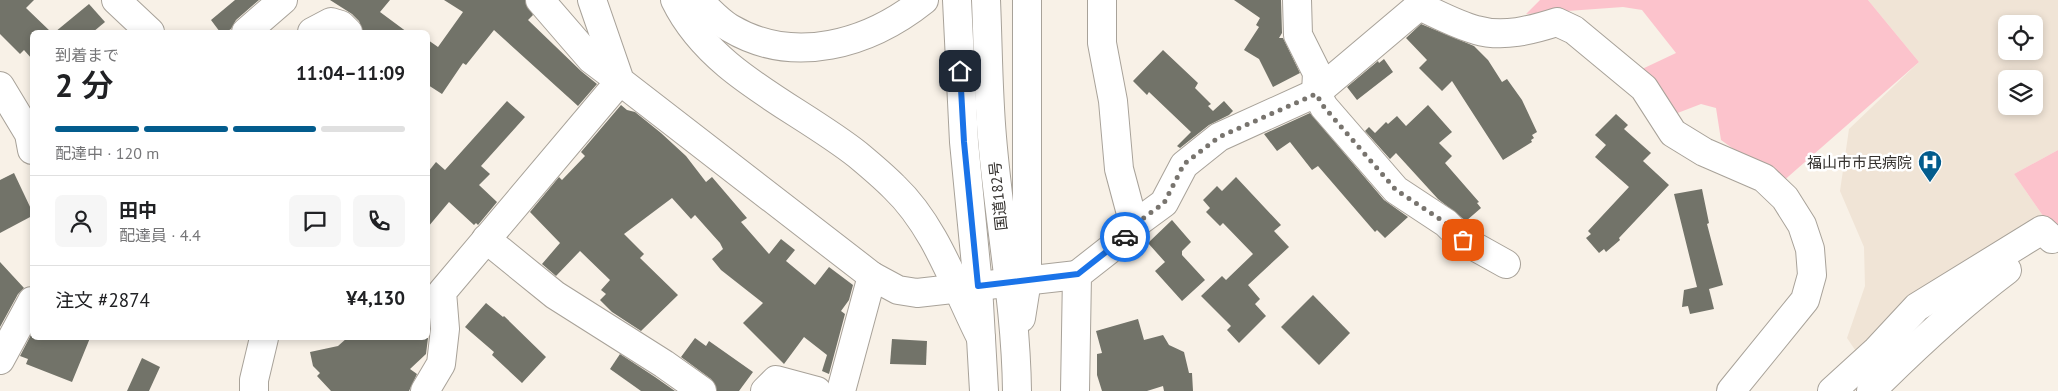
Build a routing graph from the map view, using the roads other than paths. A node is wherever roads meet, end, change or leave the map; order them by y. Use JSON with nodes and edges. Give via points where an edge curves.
{"nodes":[{"id":1,"x":116,"y":0,"type":"edge"},
{"id":2,"x":283,"y":0,"type":"edge"},
{"id":3,"x":540,"y":0,"type":"edge"},
{"id":4,"x":592,"y":0,"type":"edge"},
{"id":5,"x":675,"y":0,"type":"edge"},
{"id":6,"x":698,"y":0,"type":"edge"},
{"id":7,"x":924,"y":0,"type":"edge"},
{"id":8,"x":957,"y":0,"type":"edge"},
{"id":9,"x":986,"y":0,"type":"edge"},
{"id":10,"x":1027,"y":0,"type":"edge"},
{"id":11,"x":1102,"y":0,"type":"edge"},
{"id":12,"x":1297,"y":0,"type":"edge"},
{"id":13,"x":261,"y":28,"type":"edge"},
{"id":14,"x":148,"y":30,"type":"edge"},
{"id":15,"x":316,"y":30,"type":"edge"},
{"id":16,"x":346,"y":30,"type":"edge"},
{"id":17,"x":620,"y":81,"type":"junction"},
{"id":18,"x":0,"y":86,"type":"edge"},
{"id":19,"x":1316,"y":94,"type":"junction"},
{"id":20,"x":30,"y":139,"type":"edge"},
{"id":21,"x":1134,"y":225,"type":"junction"},
{"id":22,"x":2055,"y":238,"type":"edge"},
{"id":23,"x":486,"y":239,"type":"junction"},
{"id":24,"x":1506,"y":264,"type":"dead end"},
{"id":25,"x":1078,"y":274,"type":"junction"},
{"id":26,"x":872,"y":276,"type":"junction"},
{"id":27,"x":1018,"y":281,"type":"junction"},
{"id":28,"x":967,"y":288,"type":"junction"},
{"id":29,"x":435,"y":291,"type":"edge"},
{"id":30,"x":30,"y":305,"type":"edge"},
{"id":31,"x":264,"y":340,"type":"edge"},
{"id":32,"x":0,"y":360,"type":"edge"},
{"id":33,"x":254,"y":391,"type":"edge"},
{"id":34,"x":424,"y":391,"type":"edge"},
{"id":35,"x":702,"y":391,"type":"edge"},
{"id":36,"x":765,"y":391,"type":"edge"},
{"id":37,"x":817,"y":391,"type":"edge"},
{"id":38,"x":841,"y":391,"type":"edge"},
{"id":39,"x":984,"y":391,"type":"edge"},
{"id":40,"x":1017,"y":391,"type":"edge"},
{"id":41,"x":1075,"y":391,"type":"edge"},
{"id":42,"x":1731,"y":391,"type":"edge"},
{"id":43,"x":1832,"y":391,"type":"edge"},
{"id":44,"x":1871,"y":391,"type":"edge"}],
"edges":[{"from":1,"to":14,"type":"main road"},
{"from":2,"to":13,"type":"main road"},
{"from":3,"to":17,"type":"main road","via":[[591,60]]},
{"from":4,"to":17,"type":"main road"},
{"from":5,"to":28,"type":"main road","via":[[681,14],[716,55],[858,154],[896,189]]},
{"from":6,"to":7,"type":"main road","via":[[729,28],[792,48],[826,47],[855,39],[887,26]]},
{"from":8,"to":28,"type":"main road","name":"国道182号"},
{"from":9,"to":27,"type":"main road","name":"国道182号","via":[[992,136]]},
{"from":10,"to":27,"type":"main road"},
{"from":11,"to":21,"type":"main road","via":[[1102,43],[1113,101],[1119,169]]},
{"from":12,"to":19,"type":"main road","via":[[1298,36],[1317,73]]},
{"from":15,"to":16,"type":"main road","via":[[331,22]]},
{"from":17,"to":23,"type":"main road"},
{"from":17,"to":26,"type":"main road"},
{"from":18,"to":20,"type":"main road"},
{"from":19,"to":21,"type":"main road","via":[[1219,137],[1184,164],[1164,203]]},
{"from":19,"to":24,"type":"main road","via":[[1396,190],[1446,223],[1463,240]]},
{"from":19,"to":42,"type":"main road","via":[[1419,6],[1477,30],[1528,31],[1557,22],[1574,30],[1644,88],[1673,132],[1704,152],[1764,178],[1785,198],[1802,225],[1810,249],[1812,275],[1805,300]]},
{"from":21,"to":25,"type":"main road","via":[[1128,235]]},
{"from":22,"to":43,"type":"main road","via":[[2042,230],[1917,307]]},
{"from":22,"to":44,"type":"main road","via":[[1977,293]]},
{"from":23,"to":29,"type":"main road"},
{"from":23,"to":35,"type":"main road","via":[[555,295]]},
{"from":25,"to":27,"type":"main road"},
{"from":25,"to":41,"type":"main road"},
{"from":26,"to":28,"type":"main road","via":[[898,290],[918,293]]},
{"from":26,"to":38,"type":"main road"},
{"from":27,"to":28,"type":"main road"},
{"from":27,"to":40,"type":"main road","name":"国道182号"},
{"from":28,"to":39,"type":"main road","name":"国道182号","via":[[981,338]]},
{"from":29,"to":34,"type":"main road","via":[[446,329],[441,364]]},
{"from":30,"to":32,"type":"main road"},
{"from":31,"to":33,"type":"main road"},
{"from":36,"to":37,"type":"main road","via":[[776,380]]}]}
